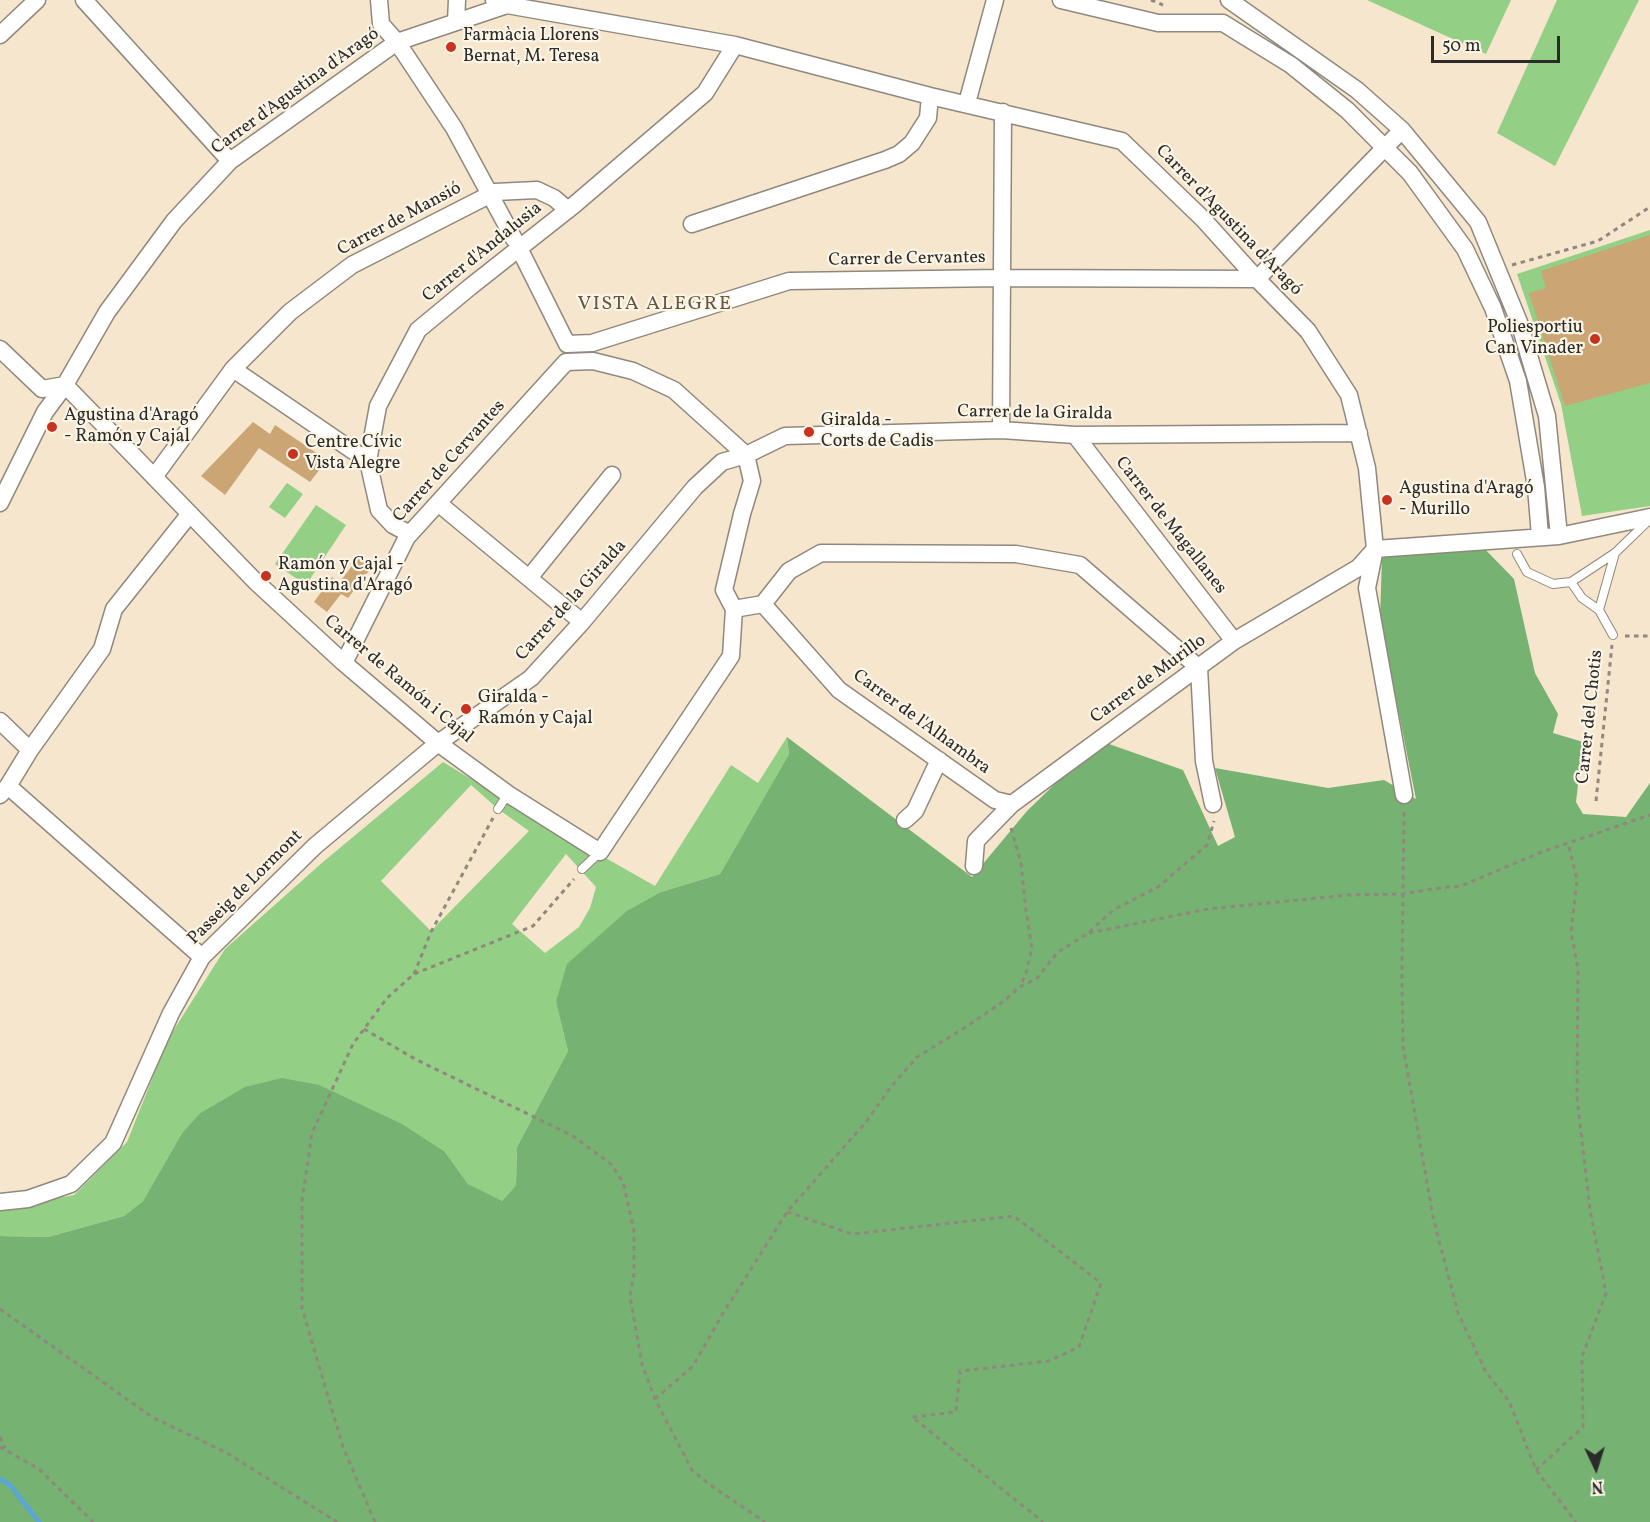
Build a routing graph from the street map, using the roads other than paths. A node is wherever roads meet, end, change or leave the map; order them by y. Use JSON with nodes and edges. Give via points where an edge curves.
{"nodes":[{"id":1,"x":37,"y":0,"type":"edge"},
{"id":2,"x":84,"y":0,"type":"edge"},
{"id":3,"x":379,"y":0,"type":"edge"},
{"id":4,"x":457,"y":0,"type":"edge"},
{"id":5,"x":995,"y":0,"type":"edge"},
{"id":6,"x":1061,"y":0,"type":"edge"},
{"id":7,"x":1229,"y":0,"type":"edge"},
{"id":8,"x":501,"y":2,"type":"edge"},
{"id":9,"x":456,"y":22,"type":"junction"},
{"id":10,"x":0,"y":35,"type":"edge"},
{"id":11,"x":397,"y":42,"type":"junction"},
{"id":12,"x":735,"y":45,"type":"junction"},
{"id":13,"x":930,"y":96,"type":"junction"},
{"id":14,"x":967,"y":104,"type":"junction"},
{"id":15,"x":1003,"y":112,"type":"junction"},
{"id":16,"x":1402,"y":130,"type":"junction"},
{"id":17,"x":1385,"y":148,"type":"junction"},
{"id":18,"x":230,"y":161,"type":"junction"},
{"id":19,"x":489,"y":195,"type":"junction"},
{"id":20,"x":568,"y":210,"type":"junction"},
{"id":21,"x":692,"y":224,"type":"dead end"},
{"id":22,"x":516,"y":244,"type":"junction"},
{"id":23,"x":1001,"y":278,"type":"junction"},
{"id":24,"x":1257,"y":279,"type":"junction"},
{"id":25,"x":0,"y":349,"type":"edge"},
{"id":26,"x":233,"y":369,"type":"junction"},
{"id":27,"x":65,"y":385,"type":"junction"},
{"id":28,"x":1001,"y":430,"type":"junction"},
{"id":29,"x":1359,"y":433,"type":"junction"},
{"id":30,"x":1075,"y":435,"type":"junction"},
{"id":31,"x":359,"y":455,"type":"dead end"},
{"id":32,"x":746,"y":455,"type":"junction"},
{"id":33,"x":612,"y":475,"type":"dead end"},
{"id":34,"x":154,"y":477,"type":"junction"},
{"id":35,"x":0,"y":503,"type":"edge"},
{"id":36,"x":438,"y":503,"type":"junction"},
{"id":37,"x":189,"y":515,"type":"junction"},
{"id":38,"x":1650,"y":518,"type":"edge"},
{"id":39,"x":411,"y":534,"type":"junction"},
{"id":40,"x":1540,"y":536,"type":"junction"},
{"id":41,"x":1560,"y":536,"type":"junction"},
{"id":42,"x":1376,"y":549,"type":"junction"},
{"id":43,"x":1615,"y":553,"type":"junction"},
{"id":44,"x":1516,"y":554,"type":"dead end"},
{"id":45,"x":529,"y":578,"type":"junction"},
{"id":46,"x":1571,"y":582,"type":"junction"},
{"id":47,"x":763,"y":604,"type":"junction"},
{"id":48,"x":734,"y":609,"type":"junction"},
{"id":49,"x":1599,"y":610,"type":"junction"},
{"id":50,"x":582,"y":622,"type":"junction"},
{"id":51,"x":1613,"y":635,"type":"road end"},
{"id":52,"x":1234,"y":641,"type":"junction"},
{"id":53,"x":344,"y":663,"type":"junction"},
{"id":54,"x":1199,"y":668,"type":"junction"},
{"id":55,"x":0,"y":721,"type":"edge"},
{"id":56,"x":438,"y":743,"type":"junction"},
{"id":57,"x":30,"y":750,"type":"junction"},
{"id":58,"x":939,"y":760,"type":"junction"},
{"id":59,"x":4,"y":791,"type":"edge"},
{"id":60,"x":1404,"y":795,"type":"road end"},
{"id":61,"x":1213,"y":804,"type":"road end"},
{"id":62,"x":1009,"y":806,"type":"junction"},
{"id":63,"x":905,"y":820,"type":"dead end"},
{"id":64,"x":600,"y":852,"type":"junction"},
{"id":65,"x":974,"y":866,"type":"dead end"},
{"id":66,"x":582,"y":869,"type":"road end"},
{"id":67,"x":202,"y":957,"type":"junction"},
{"id":68,"x":0,"y":1202,"type":"edge"}],
"edges":[{"from":1,"to":10,"type":"street"},
{"from":2,"to":18,"type":"street"},
{"from":3,"to":11,"type":"street","name":"Carrer d'Agustina d'Aragó","via":[[381,24]]},
{"from":4,"to":9,"type":"street"},
{"from":5,"to":14,"type":"street"},
{"from":6,"to":17,"type":"street","via":[[1158,22],[1223,23],[1291,64],[1347,110]]},
{"from":7,"to":16,"type":"street","via":[[1357,90]]},
{"from":8,"to":9,"type":"street","name":"Carrer d'Agustina d'Aragó"},
{"from":8,"to":12,"type":"street","name":"Carrer d'Agustina d'Aragó"},
{"from":9,"to":11,"type":"street","name":"Carrer d'Agustina d'Aragó"},
{"from":11,"to":18,"type":"street","name":"Carrer d'Agustina d'Aragó"},
{"from":11,"to":19,"type":"street","via":[[454,128]]},
{"from":12,"to":13,"type":"street","name":"Carrer d'Agustina d'Aragó"},
{"from":12,"to":20,"type":"street","name":"Carrer d'Andalusia","via":[[705,93]]},
{"from":13,"to":14,"type":"street","name":"Carrer d'Agustina d'Aragó"},
{"from":13,"to":21,"type":"street","via":[[928,118],[912,143],[899,154]]},
{"from":14,"to":15,"type":"street","name":"Carrer d'Agustina d'Aragó"},
{"from":15,"to":23,"type":"street"},
{"from":15,"to":24,"type":"street","name":"Carrer d'Agustina d'Aragó","via":[[1122,141],[1203,219]]},
{"from":16,"to":17,"type":"street"},
{"from":16,"to":41,"type":"street","via":[[1478,222],[1519,322],[1547,416]]},
{"from":17,"to":24,"type":"street"},
{"from":17,"to":40,"type":"street","via":[[1410,173],[1465,249],[1493,308],[1518,381]]},
{"from":18,"to":27,"type":"street","name":"Carrer d'Agustina d'Aragó","via":[[174,220],[106,312]]},
{"from":19,"to":20,"type":"street","name":"Carrer de Mansió","via":[[537,190]]},
{"from":19,"to":22,"type":"street"},
{"from":19,"to":26,"type":"street","name":"Carrer de Mansió","via":[[352,265],[290,312]]},
{"from":20,"to":22,"type":"street","name":"Carrer d'Andalusia"},
{"from":22,"to":23,"type":"street","name":"Carrer de Cervantes","via":[[567,344],[592,344],[789,281]]},
{"from":22,"to":39,"type":"street","name":"Carrer d'Andalusia","via":[[418,330],[378,406],[368,461],[379,510],[393,525]]},
{"from":23,"to":24,"type":"street","name":"Carrer de Cervantes"},
{"from":23,"to":28,"type":"street"},
{"from":24,"to":29,"type":"street","name":"Carrer d'Agustina d'Aragó","via":[[1314,340],[1349,395]]},
{"from":25,"to":27,"type":"street","via":[[42,389]]},
{"from":26,"to":31,"type":"street"},
{"from":26,"to":34,"type":"street","name":"Carrer de Mansió"},
{"from":27,"to":34,"type":"street","name":"Carrer de Ramón i Cajal"},
{"from":27,"to":35,"type":"street","name":"Carrer d'Agustina d'Aragó","via":[[45,412]]},
{"from":28,"to":30,"type":"street","name":"Carrer de la Giralda"},
{"from":28,"to":32,"type":"street","name":"Carrer de la Giralda","via":[[785,436]]},
{"from":29,"to":30,"type":"street","name":"Carrer de la Giralda"},
{"from":29,"to":42,"type":"street","name":"Carrer d'Agustina d'Aragó"},
{"from":30,"to":52,"type":"street","name":"Carrer de Magallanes"},
{"from":32,"to":36,"type":"street","name":"Carrer de Cervantes","via":[[674,390],[633,371],[593,361],[566,362]]},
{"from":32,"to":48,"type":"street","via":[[752,481],[724,590]]},
{"from":32,"to":50,"type":"street","name":"Carrer de la Giralda","via":[[722,462],[694,487]]},
{"from":33,"to":45,"type":"street"},
{"from":34,"to":37,"type":"street","name":"Carrer de Ramón i Cajal"},
{"from":36,"to":39,"type":"street","name":"Carrer de Cervantes"},
{"from":36,"to":45,"type":"street"},
{"from":37,"to":53,"type":"street","name":"Carrer de Ramón i Cajal"},
{"from":37,"to":57,"type":"street","via":[[114,609],[102,649]]},
{"from":38,"to":41,"type":"street"},
{"from":38,"to":43,"type":"lane"},
{"from":39,"to":53,"type":"street","name":"Carrer de Cervantes"},
{"from":40,"to":41,"type":"street"},
{"from":40,"to":42,"type":"street"},
{"from":42,"to":52,"type":"street","name":"Carrer de Murillo","via":[[1358,568]]},
{"from":42,"to":60,"type":"street","name":"Carrer d'Agustina d'Aragó","via":[[1367,588]]},
{"from":43,"to":46,"type":"lane"},
{"from":43,"to":49,"type":"lane"},
{"from":44,"to":46,"type":"lane","via":[[1527,573],[1553,584]]},
{"from":45,"to":50,"type":"street"},
{"from":46,"to":49,"type":"lane"},
{"from":47,"to":48,"type":"street"},
{"from":47,"to":54,"type":"street","via":[[789,571],[821,553],[1016,554],[1080,565]]},
{"from":47,"to":58,"type":"street","name":"Carrer de l'Alhambra","via":[[839,690]]},
{"from":48,"to":64,"type":"street","via":[[731,656]]},
{"from":49,"to":51,"type":"lane"},
{"from":50,"to":56,"type":"street","name":"Carrer de la Giralda","via":[[531,678]]},
{"from":52,"to":54,"type":"street","name":"Carrer de Murillo"},
{"from":53,"to":56,"type":"street","name":"Carrer de Ramón i Cajal"},
{"from":54,"to":61,"type":"street","via":[[1204,761]]},
{"from":54,"to":62,"type":"street","name":"Carrer de Murillo"},
{"from":55,"to":57,"type":"street"},
{"from":56,"to":64,"type":"street","name":"Carrer de Ramón i Cajal","via":[[503,801]]},
{"from":56,"to":67,"type":"street","name":"Passeig de Lormont","via":[[315,846]]},
{"from":57,"to":59,"type":"street"},
{"from":58,"to":62,"type":"street","name":"Carrer de l'Alhambra"},
{"from":58,"to":63,"type":"street","via":[[915,811]]},
{"from":59,"to":67,"type":"street"},
{"from":62,"to":65,"type":"street","name":"Carrer de Murillo","via":[[976,841]]},
{"from":64,"to":66,"type":"lane"},
{"from":67,"to":68,"type":"street","name":"Passeig de Lormont","via":[[171,1013],[113,1143],[71,1184],[28,1199]]}]}
